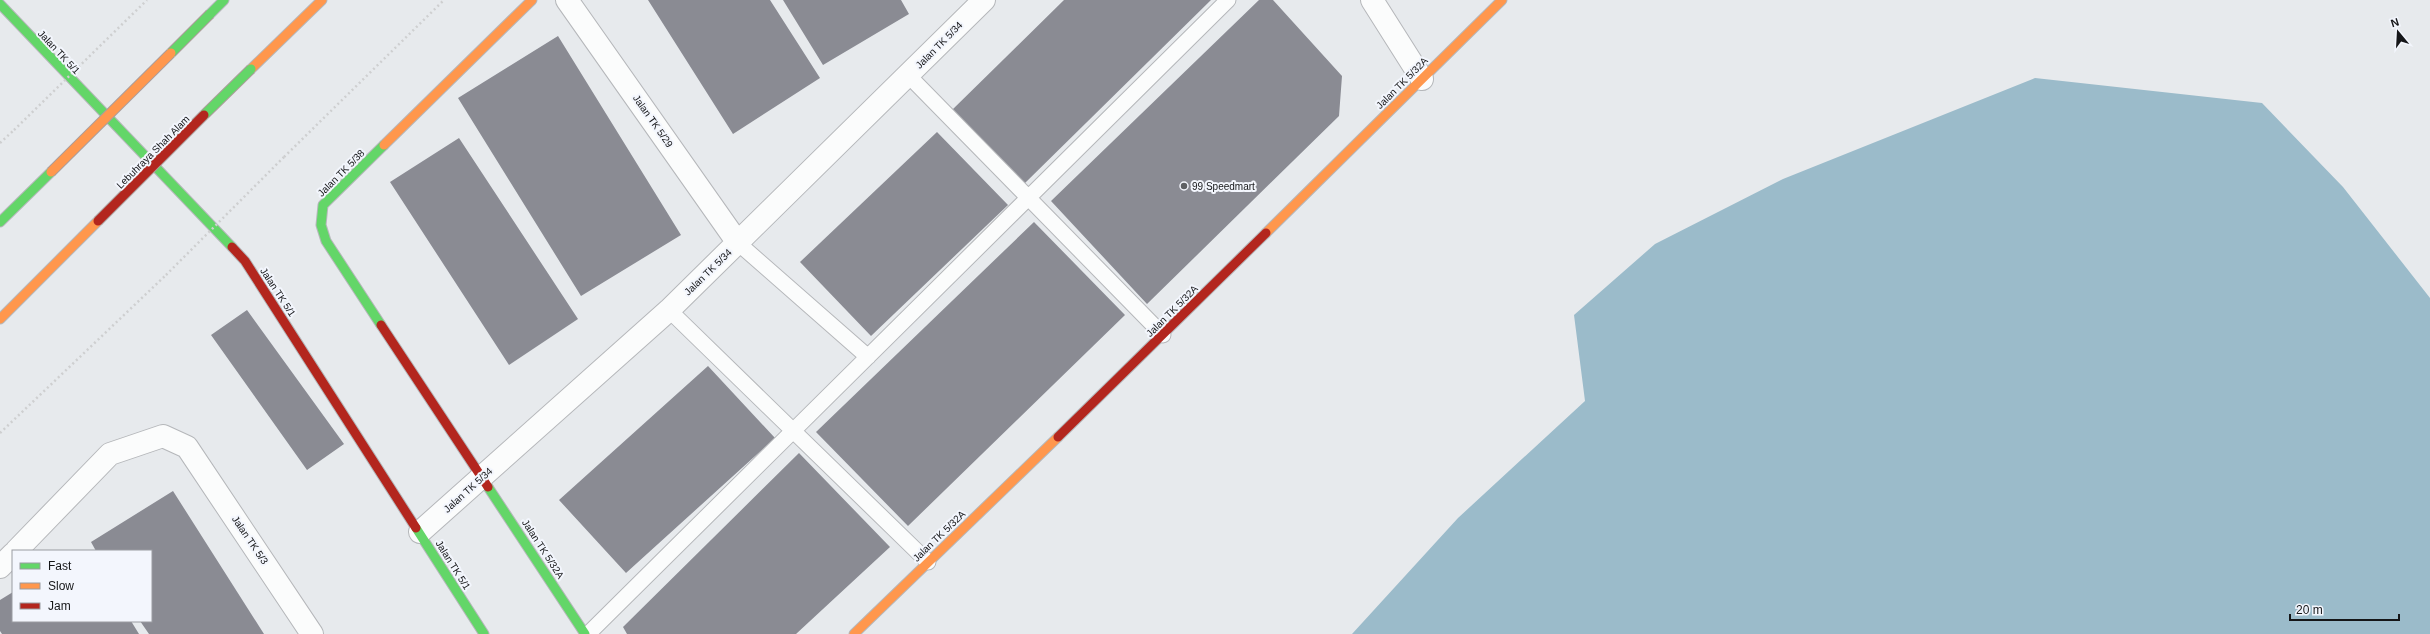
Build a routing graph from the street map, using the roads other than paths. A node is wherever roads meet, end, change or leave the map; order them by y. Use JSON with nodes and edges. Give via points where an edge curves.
{"nodes":[{"id":1,"x":224,"y":0,"type":"edge"},
{"id":2,"x":322,"y":0,"type":"edge"},
{"id":3,"x":532,"y":0,"type":"edge"},
{"id":4,"x":567,"y":0,"type":"edge"},
{"id":5,"x":1228,"y":0,"type":"edge"},
{"id":6,"x":1372,"y":0,"type":"edge"},
{"id":7,"x":1502,"y":0,"type":"edge"},
{"id":8,"x":978,"y":2,"type":"edge"},
{"id":9,"x":0,"y":4,"type":"edge"},
{"id":10,"x":908,"y":75,"type":"junction"},
{"id":11,"x":1422,"y":79,"type":"junction"},
{"id":12,"x":1029,"y":198,"type":"junction"},
{"id":13,"x":0,"y":222,"type":"edge"},
{"id":14,"x":738,"y":243,"type":"junction"},
{"id":15,"x":670,"y":310,"type":"junction"},
{"id":16,"x":0,"y":319,"type":"edge"},
{"id":17,"x":1164,"y":335,"type":"junction"},
{"id":18,"x":868,"y":356,"type":"junction"},
{"id":19,"x":793,"y":431,"type":"junction"},
{"id":20,"x":482,"y":476,"type":"junction"},
{"id":21,"x":420,"y":532,"type":"junction"},
{"id":22,"x":17,"y":550,"type":"edge"},
{"id":23,"x":12,"y":555,"type":"edge"},
{"id":24,"x":928,"y":562,"type":"junction"},
{"id":25,"x":0,"y":567,"type":"edge"},
{"id":26,"x":312,"y":634,"type":"edge"},
{"id":27,"x":484,"y":634,"type":"edge"},
{"id":28,"x":585,"y":634,"type":"edge"},
{"id":29,"x":588,"y":634,"type":"edge"},
{"id":30,"x":854,"y":634,"type":"edge"}],
"edges":[{"from":1,"to":13,"type":"main road","bridge":true},
{"from":2,"to":16,"type":"main road","name":"Lebuhraya Shah Alam","bridge":true},
{"from":3,"to":20,"type":"main road","name":"Jalan TK 5/38","via":[[323,205],[321,225],[326,240]]},
{"from":4,"to":14,"type":"street","name":"Jalan TK 5/29"},
{"from":5,"to":12,"type":"lane"},
{"from":6,"to":11,"type":"street"},
{"from":7,"to":11,"type":"main road","name":"Jalan TK 5/32A"},
{"from":8,"to":10,"type":"street","name":"Jalan TK 5/34"},
{"from":9,"to":21,"type":"main road","name":"Jalan TK 5/1","via":[[245,261]]},
{"from":10,"to":12,"type":"lane"},
{"from":10,"to":14,"type":"street","name":"Jalan TK 5/34"},
{"from":11,"to":17,"type":"main road","name":"Jalan TK 5/32A"},
{"from":12,"to":17,"type":"lane"},
{"from":12,"to":18,"type":"lane"},
{"from":14,"to":15,"type":"street","name":"Jalan TK 5/34"},
{"from":14,"to":18,"type":"lane"},
{"from":15,"to":19,"type":"lane"},
{"from":15,"to":20,"type":"street","name":"Jalan TK 5/34"},
{"from":17,"to":24,"type":"main road","name":"Jalan TK 5/32A"},
{"from":18,"to":19,"type":"lane"},
{"from":19,"to":24,"type":"lane"},
{"from":19,"to":29,"type":"lane"},
{"from":20,"to":21,"type":"street","name":"Jalan TK 5/34"},
{"from":20,"to":28,"type":"main road","name":"Jalan TK 5/32A"},
{"from":21,"to":27,"type":"main road","name":"Jalan TK 5/1"},
{"from":22,"to":26,"type":"street","name":"Jalan TK 5/3","via":[[110,454],[163,436],[187,447]]},
{"from":23,"to":25,"type":"street"},
{"from":24,"to":30,"type":"main road","name":"Jalan TK 5/32A"}]}
